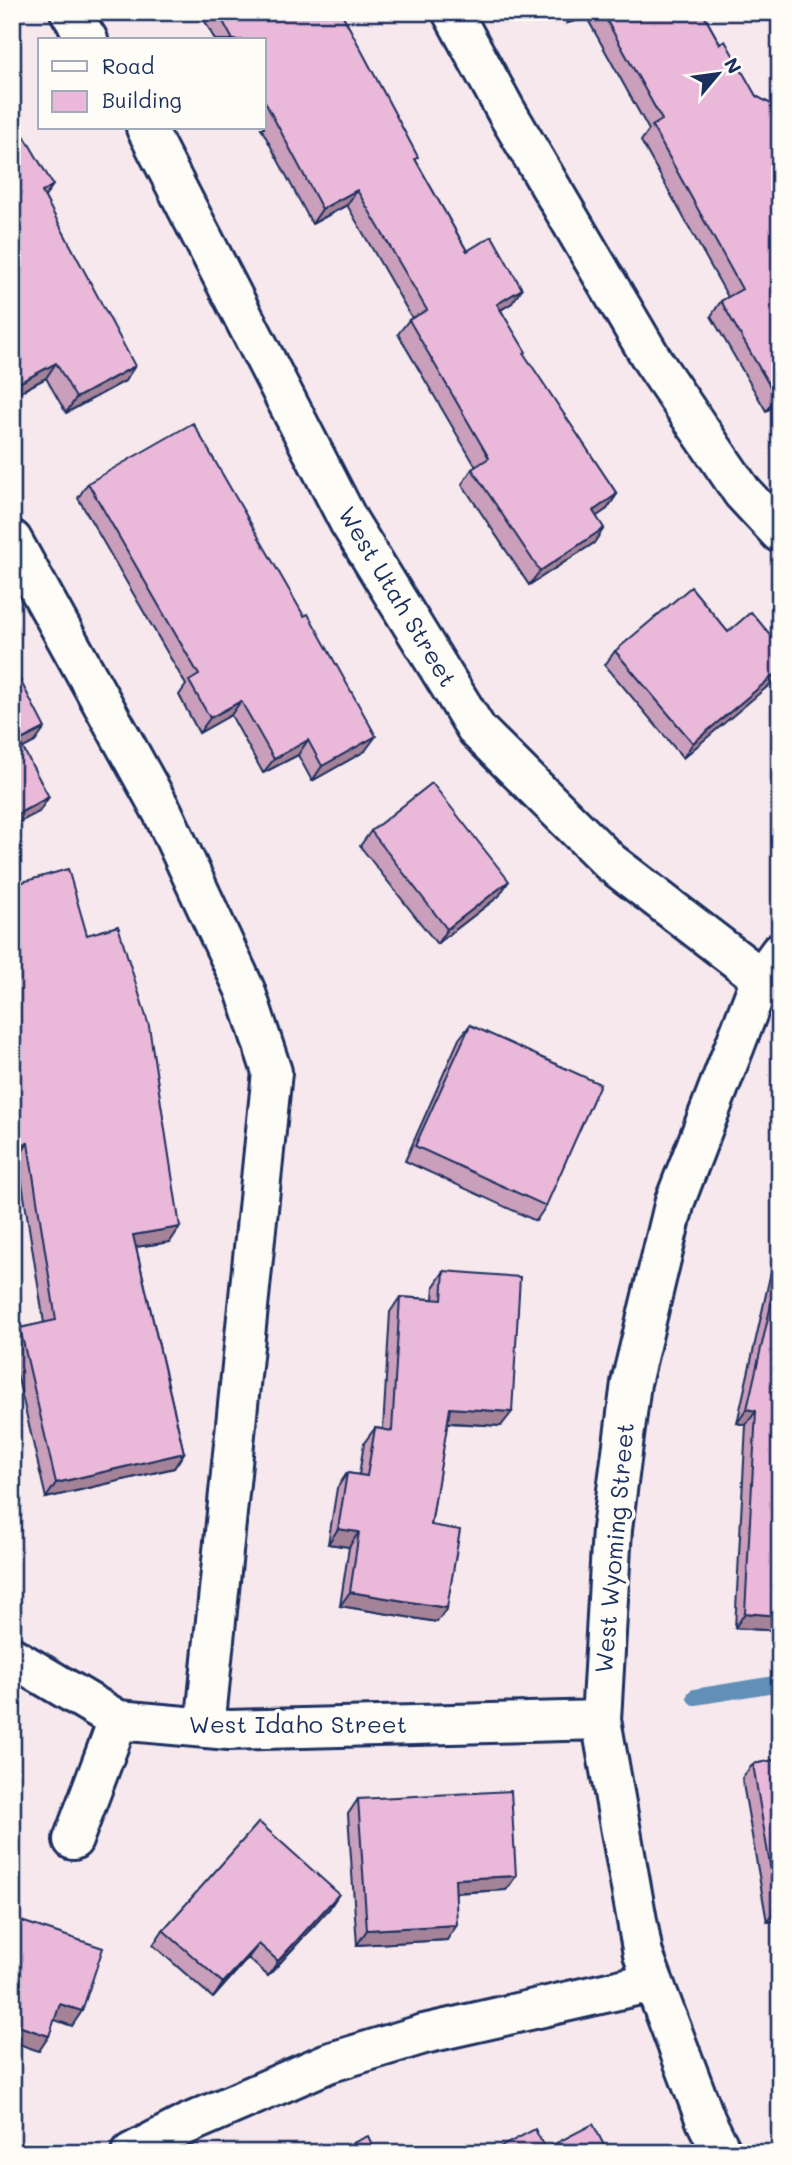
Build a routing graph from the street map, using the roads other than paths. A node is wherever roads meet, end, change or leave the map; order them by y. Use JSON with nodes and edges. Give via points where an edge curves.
{"nodes":[{"id":1,"x":70,"y":12,"type":"edge"},
{"id":2,"x":452,"y":12,"type":"edge"},
{"id":3,"x":87,"y":38,"type":"edge"},
{"id":4,"x":147,"y":130,"type":"edge"},
{"id":5,"x":780,"y":533,"type":"edge"},
{"id":6,"x":12,"y":540,"type":"edge"},
{"id":7,"x":770,"y":965,"type":"edge"},
{"id":8,"x":12,"y":1657,"type":"edge"},
{"id":9,"x":118,"y":1720,"type":"junction"},
{"id":10,"x":601,"y":1720,"type":"junction"},
{"id":11,"x":205,"y":1728,"type":"junction"},
{"id":12,"x":73,"y":1840,"type":"dead end"},
{"id":13,"x":653,"y":1982,"type":"junction"},
{"id":14,"x":131,"y":2153,"type":"edge"},
{"id":15,"x":722,"y":2153,"type":"edge"}],
"edges":[{"from":1,"to":3,"type":"street"},
{"from":2,"to":5,"type":"street","via":[[653,360],[742,492]]},
{"from":4,"to":7,"type":"street","name":"West Utah Street","via":[[349,522],[477,730],[610,862]]},
{"from":6,"to":11,"type":"street","via":[[163,813],[244,990],[272,1072]]},
{"from":7,"to":10,"type":"street","name":"West Wyoming Street","via":[[675,1201],[631,1383],[612,1529]]},
{"from":8,"to":9,"type":"street","name":"West Idaho Street"},
{"from":9,"to":11,"type":"street","name":"West Idaho Street"},
{"from":9,"to":12,"type":"street"},
{"from":10,"to":11,"type":"street","name":"West Idaho Street"},
{"from":10,"to":13,"type":"street","name":"West Wyoming Street","via":[[643,1954]]},
{"from":13,"to":14,"type":"street","via":[[424,2034],[328,2063]]},
{"from":13,"to":15,"type":"street","name":"West Wyoming Street"}]}
